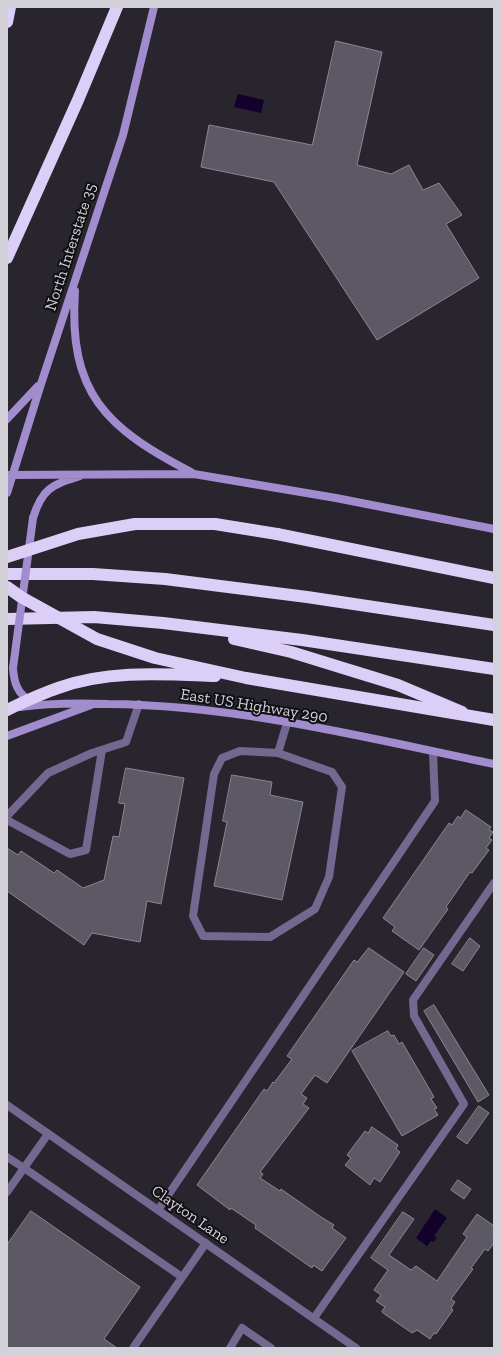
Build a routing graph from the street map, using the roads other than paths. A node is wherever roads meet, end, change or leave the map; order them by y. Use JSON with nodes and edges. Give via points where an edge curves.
{"nodes":[{"id":1,"x":10,"y":7,"type":"edge"},
{"id":2,"x":117,"y":7,"type":"edge"},
{"id":3,"x":154,"y":7,"type":"edge"},
{"id":4,"x":7,"y":22,"type":"edge"},
{"id":5,"x":7,"y":258,"type":"edge"},
{"id":6,"x":76,"y":280,"type":"junction"},
{"id":7,"x":41,"y":384,"type":"junction"},
{"id":8,"x":7,"y":419,"type":"edge"},
{"id":9,"x":86,"y":474,"type":"junction"},
{"id":10,"x":194,"y":474,"type":"junction"},
{"id":11,"x":10,"y":475,"type":"edge"},
{"id":12,"x":7,"y":493,"type":"edge"},
{"id":13,"x":494,"y":529,"type":"edge"},
{"id":14,"x":7,"y":557,"type":"edge"},
{"id":15,"x":7,"y":574,"type":"edge"},
{"id":16,"x":494,"y":578,"type":"edge"},
{"id":17,"x":7,"y":587,"type":"edge"},
{"id":18,"x":7,"y":619,"type":"edge"},
{"id":19,"x":162,"y":624,"type":"junction"},
{"id":20,"x":494,"y":624,"type":"edge"},
{"id":21,"x":494,"y":669,"type":"edge"},
{"id":22,"x":246,"y":678,"type":"junction"},
{"id":23,"x":95,"y":704,"type":"junction"},
{"id":24,"x":139,"y":704,"type":"junction"},
{"id":25,"x":38,"y":705,"type":"junction"},
{"id":26,"x":7,"y":709,"type":"edge"},
{"id":27,"x":494,"y":720,"type":"edge"},
{"id":28,"x":287,"y":723,"type":"junction"},
{"id":29,"x":494,"y":726,"type":"edge"},
{"id":30,"x":7,"y":736,"type":"edge"},
{"id":31,"x":102,"y":750,"type":"junction"},
{"id":32,"x":433,"y":752,"type":"junction"},
{"id":33,"x":278,"y":753,"type":"junction"},
{"id":34,"x":494,"y":764,"type":"edge"},
{"id":35,"x":7,"y":816,"type":"edge"},
{"id":36,"x":7,"y":820,"type":"edge"},
{"id":37,"x":494,"y":883,"type":"edge"},
{"id":38,"x":7,"y":1105,"type":"edge"},
{"id":39,"x":48,"y":1134,"type":"junction"},
{"id":40,"x":7,"y":1157,"type":"edge"},
{"id":41,"x":24,"y":1168,"type":"junction"},
{"id":42,"x":7,"y":1192,"type":"edge"},
{"id":43,"x":158,"y":1210,"type":"junction"},
{"id":44,"x":206,"y":1243,"type":"junction"},
{"id":45,"x":182,"y":1277,"type":"junction"},
{"id":46,"x":314,"y":1318,"type":"junction"},
{"id":47,"x":133,"y":1348,"type":"edge"},
{"id":48,"x":230,"y":1348,"type":"edge"},
{"id":49,"x":271,"y":1348,"type":"edge"},
{"id":50,"x":356,"y":1348,"type":"edge"}],
"edges":[{"from":1,"to":4,"type":"highway"},
{"from":2,"to":5,"type":"highway"},
{"from":3,"to":6,"type":"main road","name":"North Interstate 35","via":[[123,135]]},
{"from":6,"to":7,"type":"main road","name":"North Interstate 35"},
{"from":6,"to":10,"type":"main road","via":[[74,340],[81,371],[92,395],[132,438]]},
{"from":7,"to":8,"type":"main road"},
{"from":7,"to":11,"type":"main road","name":"North Interstate 35"},
{"from":9,"to":10,"type":"main road"},
{"from":9,"to":11,"type":"main road"},
{"from":9,"to":25,"type":"main road","bridge":true,"via":[[53,485],[38,502],[33,518],[12,668],[14,682],[22,697]]},
{"from":10,"to":13,"type":"main road"},
{"from":11,"to":12,"type":"main road","name":"North Interstate 35"},
{"from":14,"to":16,"type":"highway","bridge":true,"via":[[78,534],[135,524],[215,524],[285,535]]},
{"from":15,"to":20,"type":"highway","via":[[93,574],[165,579]]},
{"from":17,"to":22,"type":"highway","bridge":true,"via":[[20,598],[97,639],[155,658]]},
{"from":18,"to":19,"type":"highway","via":[[94,617]]},
{"from":19,"to":21,"type":"highway","via":[[302,640]]},
{"from":19,"to":29,"type":"highway","via":[[291,652],[398,685]]},
{"from":22,"to":26,"type":"highway","bridge":true,"via":[[168,674],[124,675],[58,688]]},
{"from":22,"to":27,"type":"highway","bridge":true},
{"from":23,"to":24,"type":"main road","name":"East US Highway 290"},
{"from":23,"to":25,"type":"main road","name":"East US Highway 290"},
{"from":23,"to":30,"type":"main road"},
{"from":24,"to":28,"type":"main road","name":"East US Highway 290","via":[[243,715]]},
{"from":24,"to":31,"type":"street","via":[[126,742]]},
{"from":25,"to":26,"type":"main road","name":"East US Highway 290"},
{"from":28,"to":32,"type":"main road","name":"East US Highway 290"},
{"from":28,"to":33,"type":"street"},
{"from":31,"to":35,"type":"street","via":[[48,773]]},
{"from":31,"to":36,"type":"street","via":[[86,850],[70,854]]},
{"from":32,"to":34,"type":"main road","name":"East US Highway 290"},
{"from":32,"to":43,"type":"street","via":[[435,801]]},
{"from":33,"to":33,"type":"street","via":[[332,772],[342,787],[329,877],[315,908],[270,937],[203,936],[193,916],[214,774],[222,758],[240,751]]},
{"from":37,"to":46,"type":"street","via":[[413,1000],[414,1016],[464,1104]]},
{"from":38,"to":39,"type":"street","name":"Clayton Lane"},
{"from":39,"to":41,"type":"street"},
{"from":39,"to":43,"type":"street","name":"Clayton Lane"},
{"from":40,"to":41,"type":"street"},
{"from":41,"to":42,"type":"street"},
{"from":41,"to":45,"type":"street"},
{"from":43,"to":44,"type":"street","name":"Clayton Lane"},
{"from":44,"to":45,"type":"street"},
{"from":44,"to":46,"type":"street","name":"Clayton Lane"},
{"from":45,"to":47,"type":"street"},
{"from":46,"to":50,"type":"street","name":"Clayton Lane"},
{"from":48,"to":49,"type":"street","via":[[242,1328]]}]}
